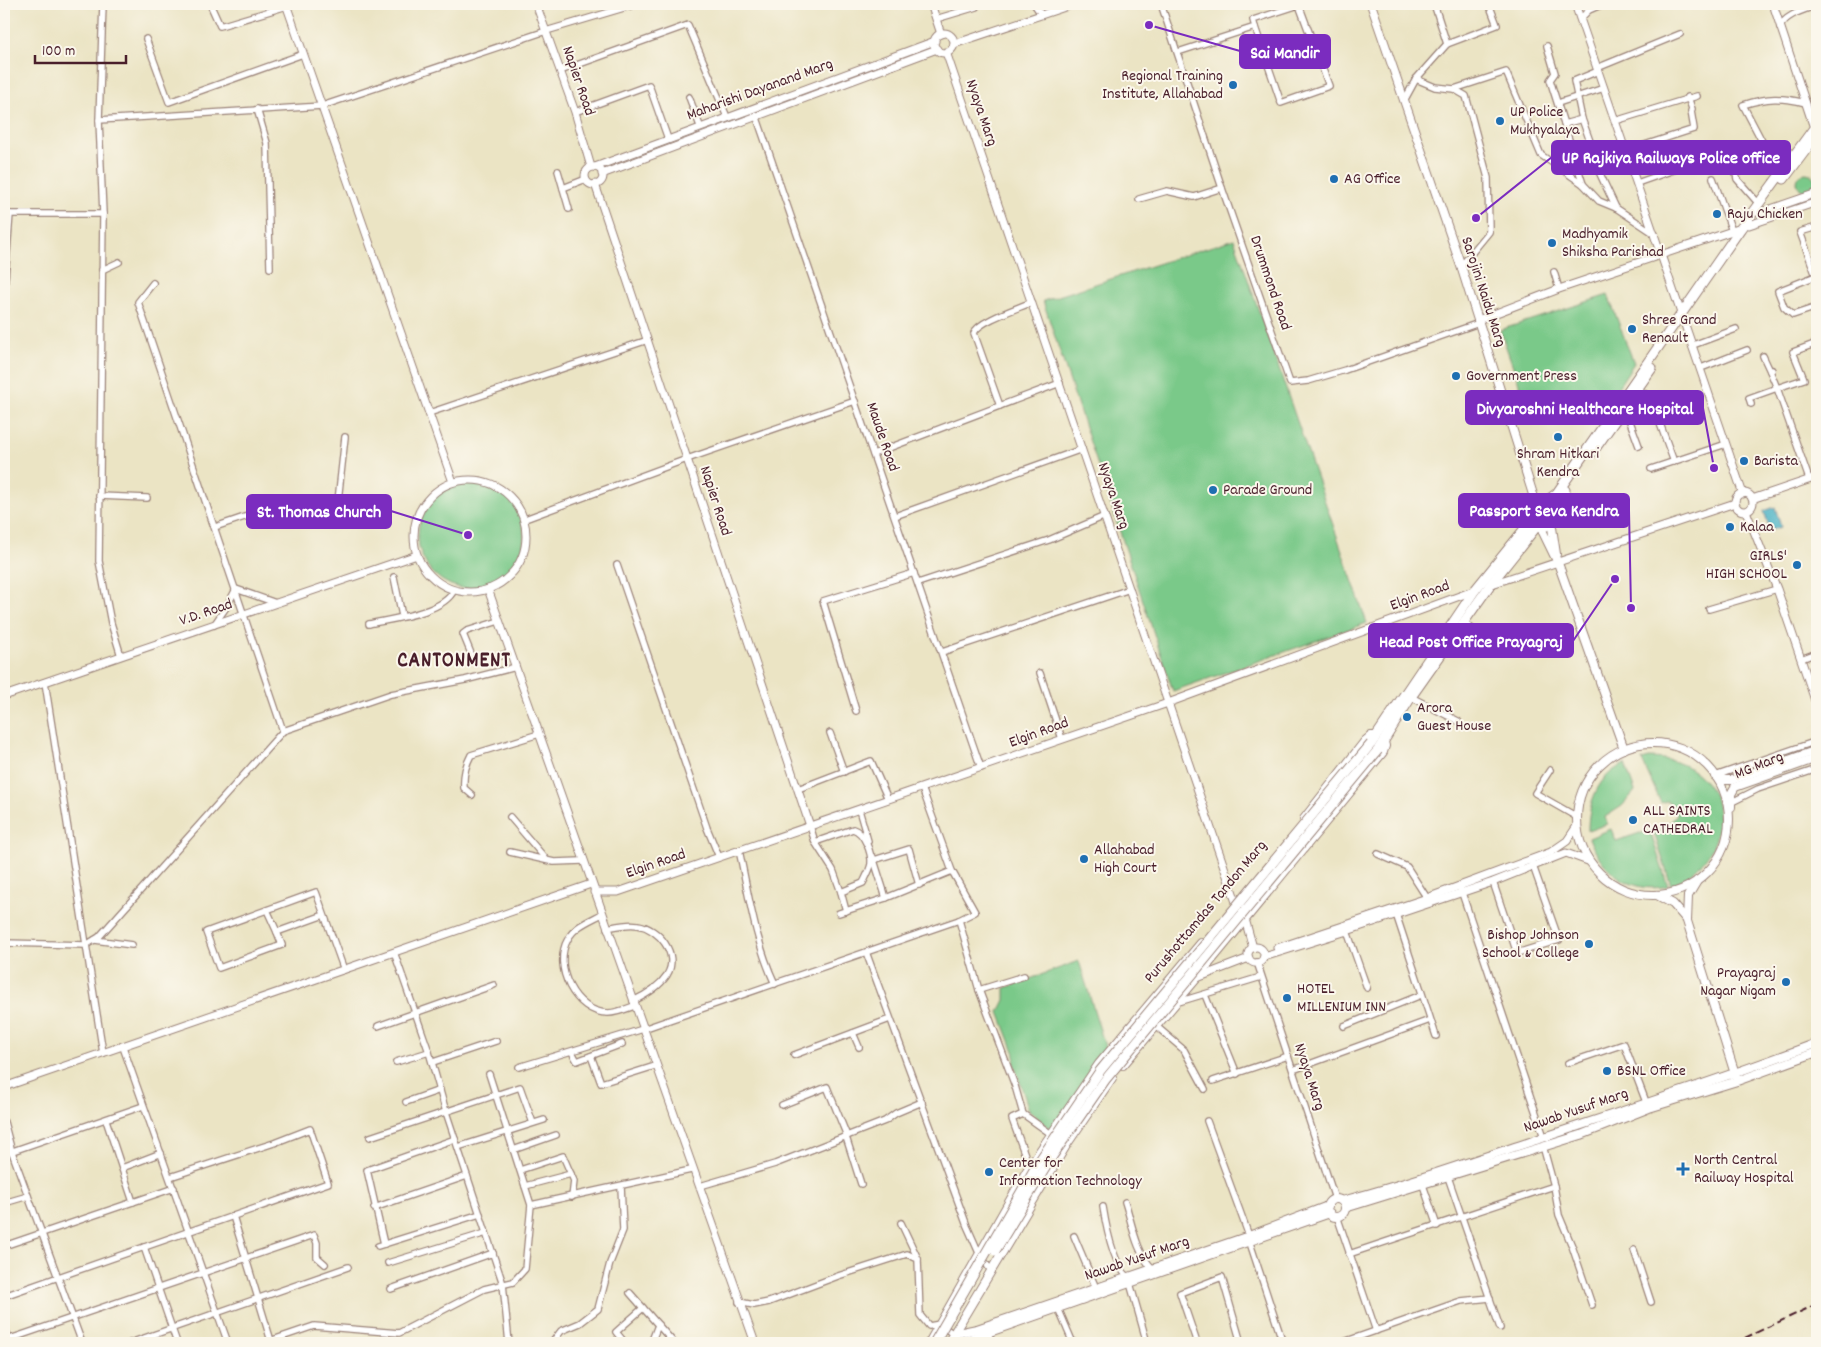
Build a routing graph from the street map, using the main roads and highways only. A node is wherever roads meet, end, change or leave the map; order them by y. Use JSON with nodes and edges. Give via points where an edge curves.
{"nodes":[{"id":1,"x":1370,"y":4,"type":"edge"},
{"id":2,"x":1816,"y":132,"type":"edge"},
{"id":3,"x":1759,"y":208,"type":"junction"},
{"id":4,"x":1683,"y":318,"type":"junction"},
{"id":5,"x":1540,"y":504,"type":"junction"},
{"id":6,"x":1552,"y":510,"type":"junction"},
{"id":7,"x":1551,"y":521,"type":"junction"},
{"id":8,"x":1536,"y":524,"type":"junction"},
{"id":9,"x":1558,"y":564,"type":"junction"},
{"id":10,"x":1380,"y":739,"type":"junction"},
{"id":11,"x":1375,"y":747,"type":"junction"},
{"id":12,"x":1624,"y":749,"type":"junction"},
{"id":13,"x":1817,"y":750,"type":"edge"},
{"id":14,"x":1817,"y":758,"type":"edge"},
{"id":15,"x":1716,"y":776,"type":"junction"},
{"id":16,"x":1730,"y":814,"type":"junction"},
{"id":17,"x":1698,"y":880,"type":"junction"},
{"id":18,"x":1656,"y":895,"type":"junction"},
{"id":19,"x":1687,"y":920,"type":"junction"},
{"id":20,"x":1817,"y":1043,"type":"edge"},
{"id":21,"x":1817,"y":1052,"type":"edge"},
{"id":22,"x":1736,"y":1078,"type":"junction"},
{"id":23,"x":1341,"y":1203,"type":"junction"},
{"id":24,"x":1332,"y":1212,"type":"junction"},
{"id":25,"x":1249,"y":1239,"type":"junction"},
{"id":26,"x":1129,"y":1280,"type":"junction"},
{"id":27,"x":953,"y":1334,"type":"junction"},
{"id":28,"x":928,"y":1343,"type":"edge"},
{"id":29,"x":934,"y":1343,"type":"edge"},
{"id":30,"x":939,"y":1343,"type":"edge"},
{"id":31,"x":948,"y":1343,"type":"edge"},
{"id":32,"x":958,"y":1343,"type":"edge"}],
"edges":[{"from":1,"to":5,"type":"main road","name":"Sarojini Naidu Marg"},
{"from":2,"to":3,"type":"main road"},
{"from":2,"to":3,"type":"main road","via":[[1786,166]]},
{"from":3,"to":4,"type":"main road","via":[[1741,228]]},
{"from":4,"to":5,"type":"main road","via":[[1557,493]]},
{"from":4,"to":6,"type":"main road","via":[[1625,408]]},
{"from":5,"to":6,"type":"main road"},
{"from":5,"to":8,"type":"main road","via":[[1530,510]]},
{"from":6,"to":7,"type":"main road"},
{"from":7,"to":8,"type":"main road"},
{"from":7,"to":9,"type":"main road"},
{"from":8,"to":9,"type":"main road"},
{"from":8,"to":10,"type":"main road","name":"Purushottamdas Tandon Marg"},
{"from":8,"to":10,"type":"main road","name":"Purushottamdas Tandon Marg","via":[[1476,590]]},
{"from":9,"to":12,"type":"main road"},
{"from":10,"to":11,"type":"main road"},
{"from":10,"to":27,"type":"main road","name":"Purushottamdas Tandon Marg","via":[[1385,746],[1383,752],[1110,1080],[1042,1184]]},
{"from":10,"to":28,"type":"main road","name":"Purushottamdas Tandon Marg","via":[[1371,736],[1365,741],[1236,902],[1099,1064],[1029,1167]]},
{"from":11,"to":29,"type":"main road","bridge":true,"via":[[1100,1071],[1038,1163]]},
{"from":11,"to":30,"type":"main road","bridge":true,"via":[[1105,1080],[1053,1155]]},
{"from":12,"to":15,"type":"main road","via":[[1649,744],[1675,747],[1698,758]]},
{"from":12,"to":18,"type":"main road","via":[[1603,762],[1587,781],[1577,817],[1578,838],[1597,873],[1630,892]]},
{"from":13,"to":15,"type":"main road","name":"MG Marg","via":[[1732,780]]},
{"from":14,"to":16,"type":"main road","name":"MG Marg","via":[[1735,788],[1731,794]]},
{"from":15,"to":16,"type":"main road"},
{"from":16,"to":17,"type":"main road","via":[[1723,848],[1710,869]]},
{"from":17,"to":18,"type":"main road","via":[[1676,891]]},
{"from":17,"to":19,"type":"main road","via":[[1688,896]]},
{"from":18,"to":19,"type":"main road","via":[[1682,911]]},
{"from":19,"to":22,"type":"main road"},
{"from":20,"to":22,"type":"main road","name":"Nawab Yusuf Marg"},
{"from":21,"to":22,"type":"main road","name":"Nawab Yusuf Marg"},
{"from":22,"to":23,"type":"main road","name":"Nawab Yusuf Marg","via":[[1646,1102],[1581,1127]]},
{"from":22,"to":23,"type":"main road","name":"Nawab Yusuf Marg","via":[[1423,1185]]},
{"from":23,"to":24,"type":"main road"},
{"from":23,"to":24,"type":"main road","via":[[1344,1212]]},
{"from":24,"to":25,"type":"main road","name":"Nawab Yusuf Marg"},
{"from":25,"to":26,"type":"main road","name":"Nawab Yusuf Marg"},
{"from":25,"to":26,"type":"main road","name":"Nawab Yusuf Marg","via":[[1152,1268]]},
{"from":26,"to":27,"type":"main road","name":"Nawab Yusuf Marg","via":[[1096,1288],[965,1333]]},
{"from":26,"to":32,"type":"main road","name":"Nawab Yusuf Marg"},
{"from":27,"to":31,"type":"main road","name":"Purushottamdas Tandon Marg"}]}
